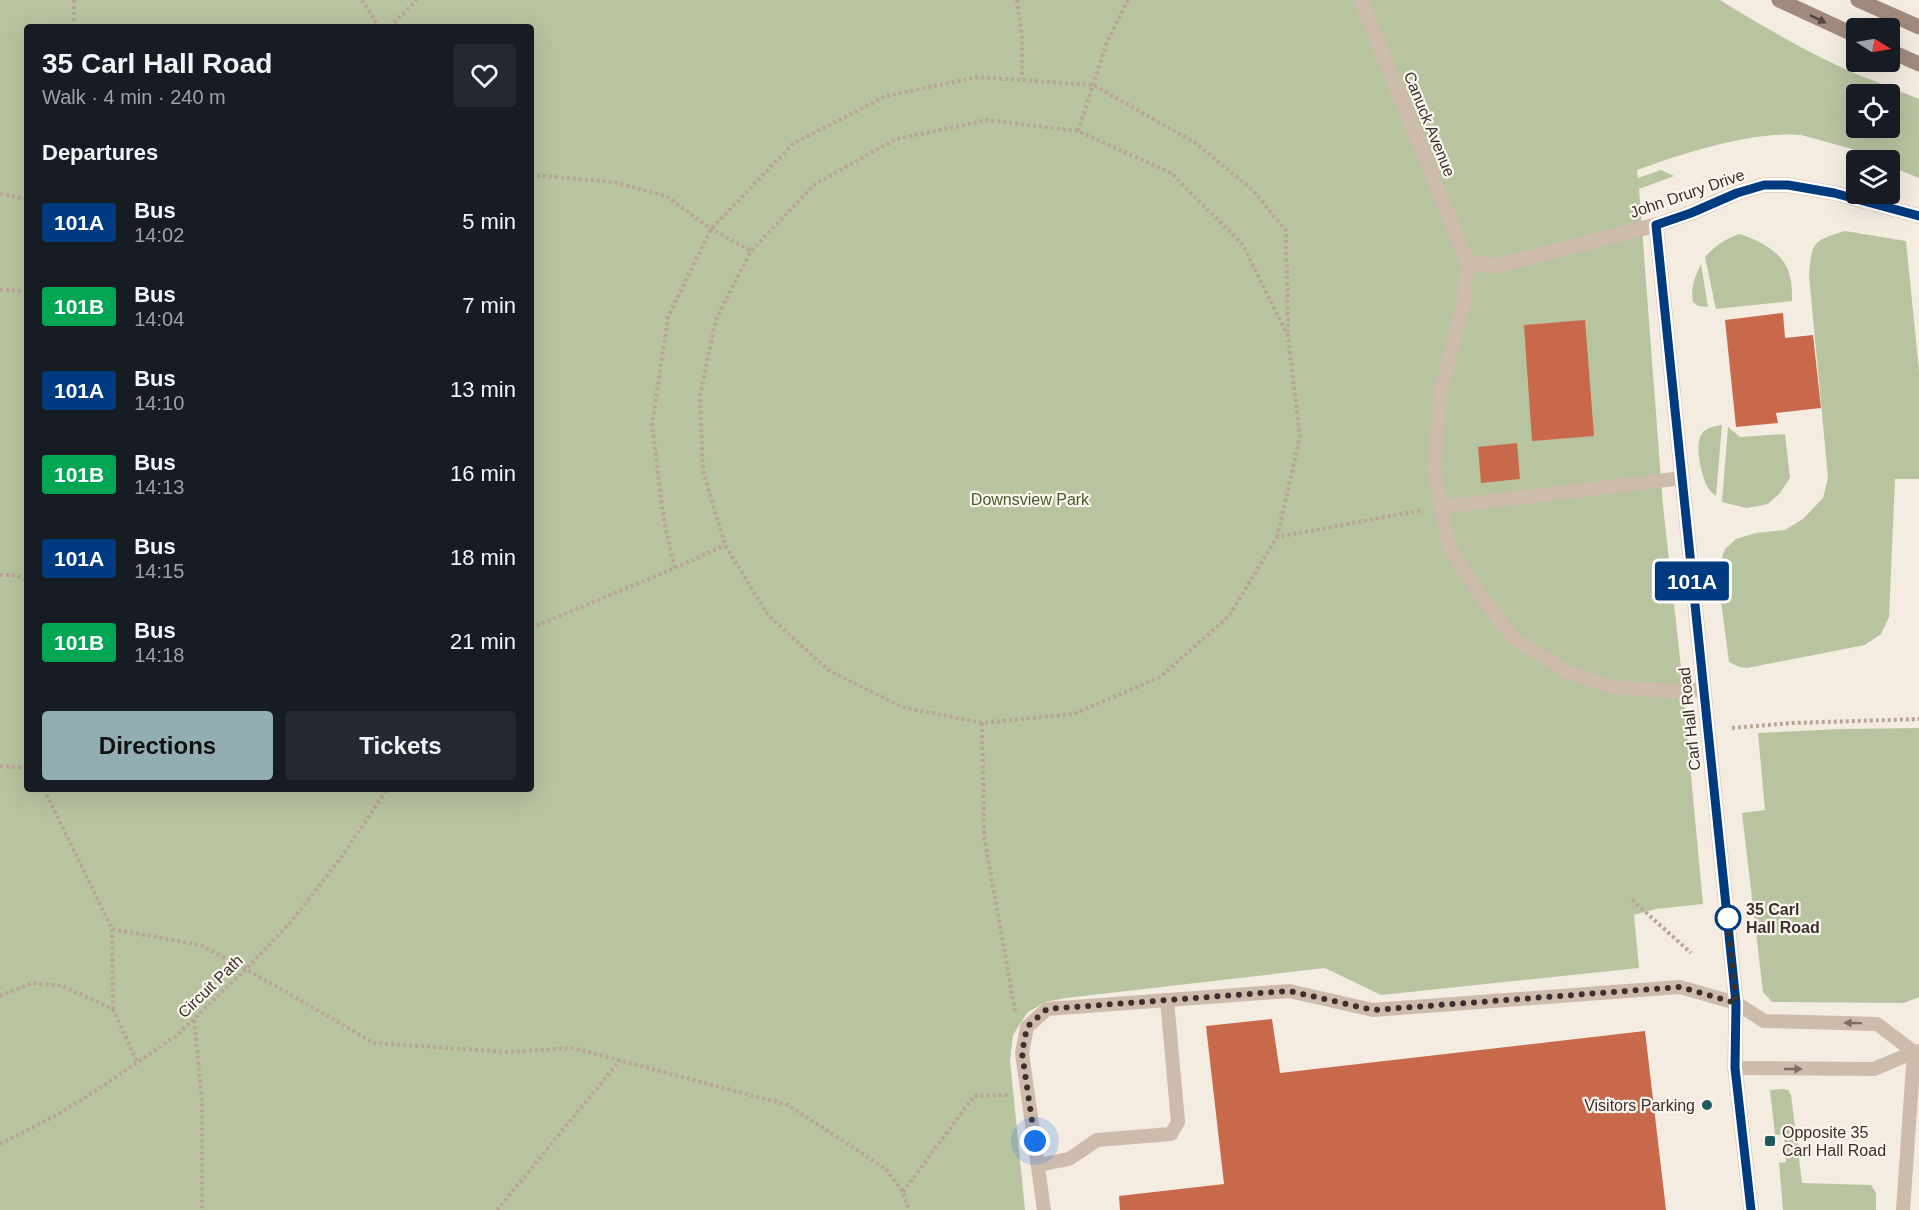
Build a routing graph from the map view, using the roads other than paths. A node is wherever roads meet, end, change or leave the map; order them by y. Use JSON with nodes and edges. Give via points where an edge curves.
{"nodes":[{"id":1,"x":1360,"y":0,"type":"edge"},
{"id":2,"x":1779,"y":0,"type":"edge"},
{"id":3,"x":1858,"y":0,"type":"edge"},
{"id":4,"x":1919,"y":27,"type":"edge"},
{"id":5,"x":1846,"y":31,"type":"edge"},
{"id":6,"x":1900,"y":55,"type":"edge"},
{"id":7,"x":1919,"y":64,"type":"edge"},
{"id":8,"x":1919,"y":216,"type":"edge"},
{"id":9,"x":1656,"y":225,"type":"junction"},
{"id":10,"x":1467,"y":262,"type":"junction"},
{"id":11,"x":1682,"y":478,"type":"junction"},
{"id":12,"x":1441,"y":507,"type":"junction"},
{"id":13,"x":1704,"y":690,"type":"junction"},
{"id":14,"x":1167,"y":1000,"type":"junction"},
{"id":15,"x":1736,"y":1003,"type":"junction"},
{"id":16,"x":1917,"y":1052,"type":"edge"},
{"id":17,"x":1735,"y":1068,"type":"junction"},
{"id":18,"x":1038,"y":1165,"type":"junction"},
{"id":19,"x":1044,"y":1210,"type":"edge"},
{"id":20,"x":1751,"y":1210,"type":"edge"},
{"id":21,"x":1903,"y":1210,"type":"edge"}],
"edges":[{"from":1,"to":10,"type":"street","name":"Canuck Avenue"},
{"from":2,"to":5,"type":"main road","one_way":true},
{"from":3,"to":4,"type":"main road"},
{"from":6,"to":7,"type":"main road"},
{"from":8,"to":9,"type":"street","name":"John Drury Drive","via":[[1834,193],[1764,185]]},
{"from":9,"to":10,"type":"street","name":"John Drury Drive","via":[[1496,266]]},
{"from":9,"to":11,"type":"street","name":"Carl Hall Road"},
{"from":10,"to":12,"type":"lane","via":[[1464,301],[1441,390],[1434,468]]},
{"from":11,"to":12,"type":"lane"},
{"from":11,"to":13,"type":"street","name":"Carl Hall Road"},
{"from":12,"to":13,"type":"lane","via":[[1449,547],[1516,640],[1568,672],[1611,687]]},
{"from":13,"to":15,"type":"street","name":"Carl Hall Road"},
{"from":14,"to":15,"type":"lane","via":[[1289,991],[1373,1010],[1680,987]]},
{"from":14,"to":18,"type":"lane","via":[[1178,1122],[1171,1134],[1097,1140],[1069,1159]]},
{"from":14,"to":18,"type":"lane","via":[[1047,1009],[1027,1027],[1022,1053]]},
{"from":16,"to":15,"type":"lane","one_way":true,"via":[[1877,1024],[1764,1021]]},
{"from":15,"to":17,"type":"street","name":"Carl Hall Road"},
{"from":17,"to":16,"type":"lane","one_way":true,"via":[[1874,1069]]},
{"from":16,"to":21,"type":"lane"},
{"from":17,"to":20,"type":"street","name":"Carl Hall Road"},
{"from":18,"to":19,"type":"lane"}]}
